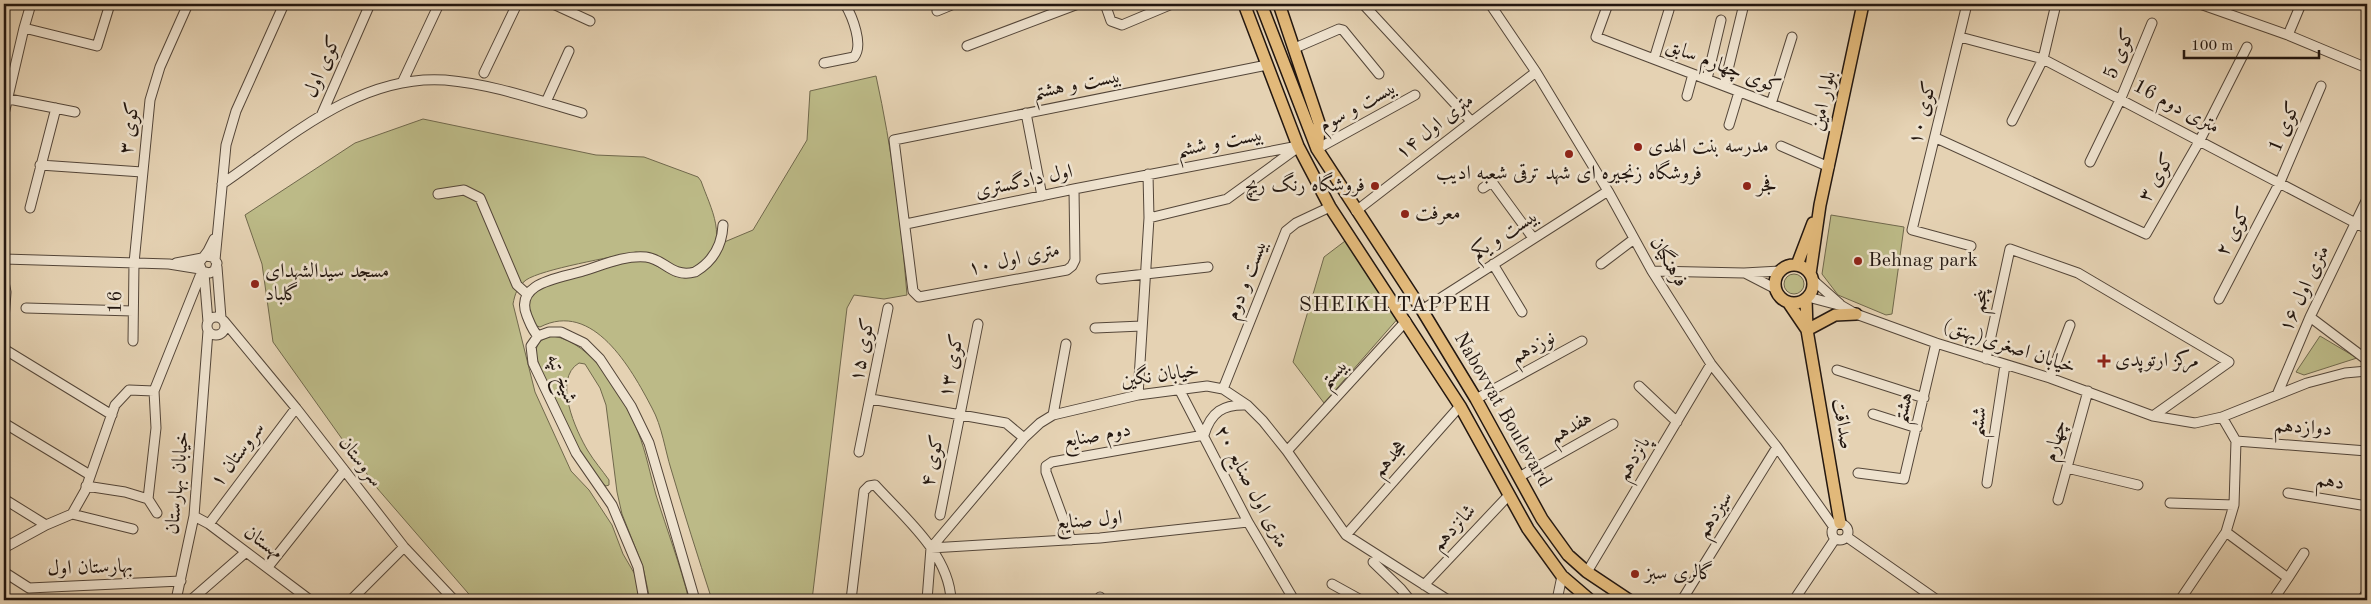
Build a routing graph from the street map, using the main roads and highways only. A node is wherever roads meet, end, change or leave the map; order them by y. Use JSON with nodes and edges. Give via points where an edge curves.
{"nodes":[{"id":1,"x":1244,"y":4,"type":"edge"},
{"id":2,"x":1261,"y":4,"type":"edge"},
{"id":3,"x":1279,"y":4,"type":"edge"},
{"id":4,"x":1863,"y":4,"type":"edge"},
{"id":5,"x":1317,"y":149,"type":"junction"},
{"id":6,"x":1820,"y":206,"type":"junction"},
{"id":7,"x":1796,"y":265,"type":"junction"},
{"id":8,"x":1811,"y":277,"type":"junction"},
{"id":9,"x":1807,"y":298,"type":"junction"},
{"id":10,"x":1788,"y":302,"type":"junction"},
{"id":11,"x":1856,"y":314,"type":"road end"},
{"id":12,"x":1807,"y":330,"type":"junction"},
{"id":13,"x":1837,"y":525,"type":"road end"},
{"id":14,"x":1587,"y":600,"type":"edge"},
{"id":15,"x":1629,"y":600,"type":"edge"}],
"edges":[{"from":1,"to":14,"type":"main road","name":"Nabovvat Boulevard","via":[[1298,146],[1330,207],[1460,406],[1528,529],[1562,576]]},
{"from":2,"to":5,"type":"main road","name":"Nabovvat Boulevard"},
{"from":3,"to":5,"type":"main road","via":[[1319,123]]},
{"from":4,"to":6,"type":"main road","name":"بلوار امین"},
{"from":5,"to":15,"type":"main road","name":"Nabovvat Boulevard","via":[[1422,310],[1554,538],[1586,572]]},
{"from":6,"to":7,"type":"main road"},
{"from":6,"to":8,"type":"main road"},
{"from":7,"to":8,"type":"main road","via":[[1807,270]]},
{"from":7,"to":10,"type":"main road","via":[[1780,271],[1776,280],[1780,298]]},
{"from":8,"to":9,"type":"main road","via":[[1813,287]]},
{"from":9,"to":10,"type":"main road"},
{"from":9,"to":12,"type":"main road","name":"صداقت"},
{"from":10,"to":12,"type":"main road","name":"صداقت"},
{"from":11,"to":12,"type":"main road","via":[[1835,315]]},
{"from":12,"to":13,"type":"main road","name":"صداقت"}]}
